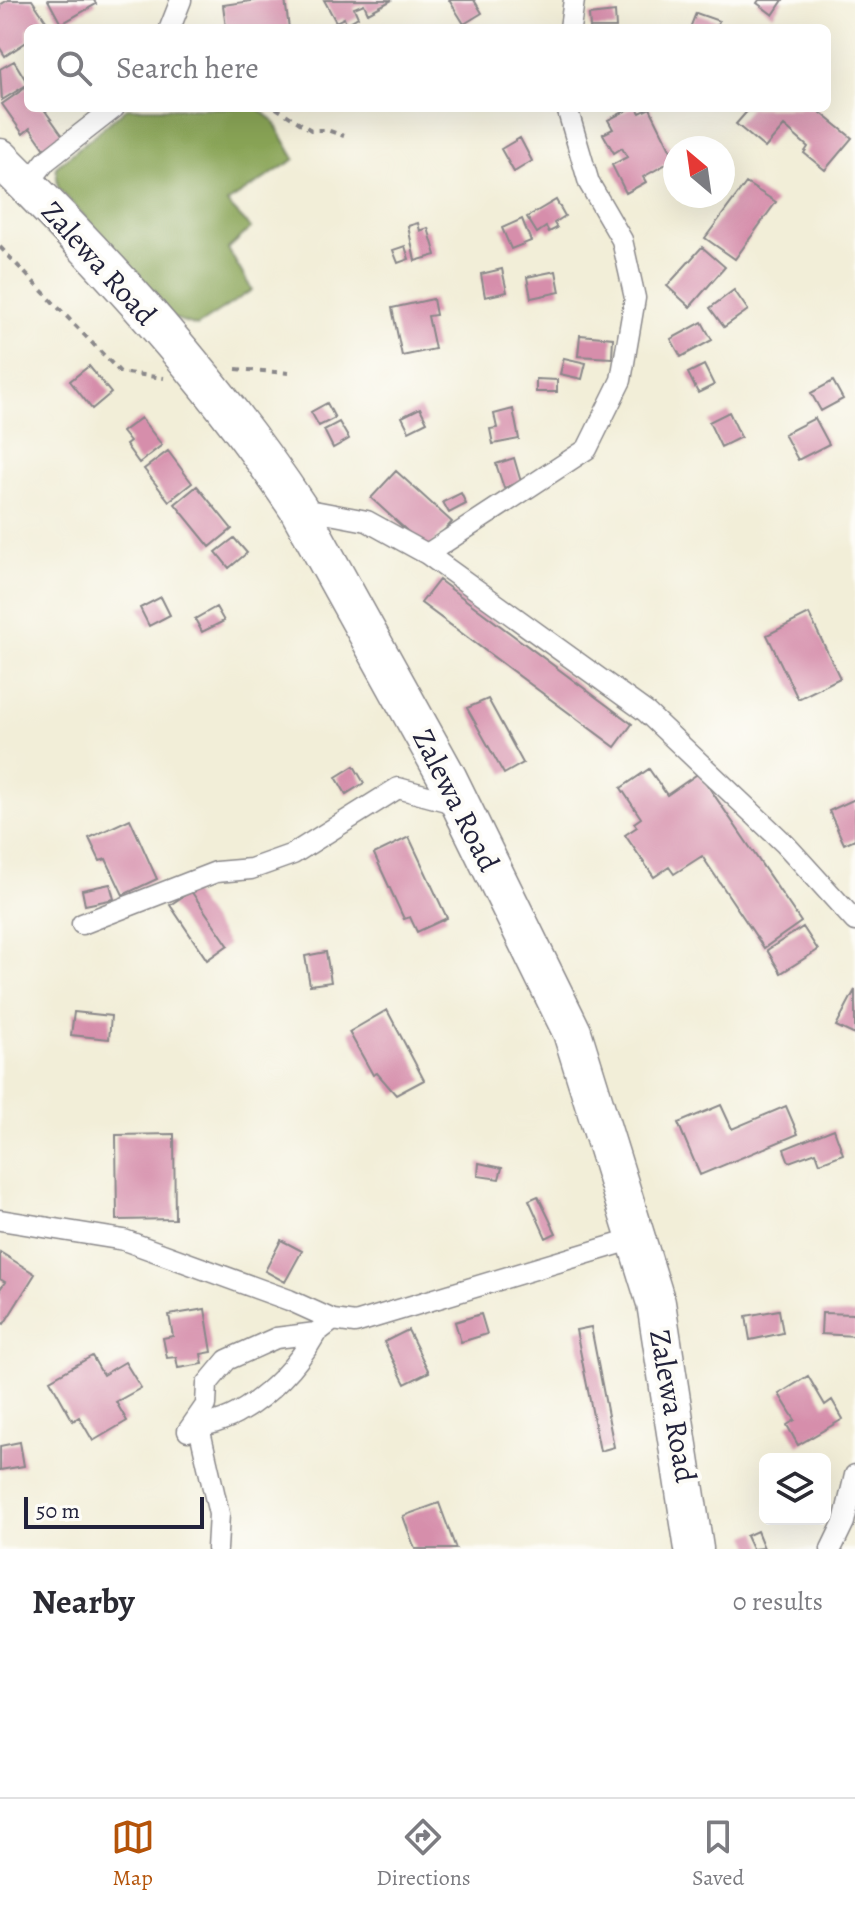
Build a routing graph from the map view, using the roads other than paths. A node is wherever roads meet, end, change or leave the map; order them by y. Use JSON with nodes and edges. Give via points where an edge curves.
{"nodes":[{"id":1,"x":181,"y":0,"type":"edge"},
{"id":2,"x":574,"y":0,"type":"edge"},
{"id":3,"x":172,"y":24,"type":"edge"},
{"id":4,"x":571,"y":24,"type":"edge"},
{"id":5,"x":109,"y":112,"type":"edge"},
{"id":6,"x":568,"y":112,"type":"edge"},
{"id":7,"x":0,"y":158,"type":"edge"},
{"id":8,"x":27,"y":185,"type":"junction"},
{"id":9,"x":298,"y":508,"type":"junction"},
{"id":10,"x":427,"y":554,"type":"junction"},
{"id":11,"x":461,"y":805,"type":"junction"},
{"id":12,"x":855,"y":921,"type":"edge"},
{"id":13,"x":82,"y":924,"type":"dead end"},
{"id":14,"x":0,"y":1220,"type":"edge"},
{"id":15,"x":638,"y":1238,"type":"junction"},
{"id":16,"x":324,"y":1327,"type":"junction"},
{"id":17,"x":199,"y":1427,"type":"junction"},
{"id":18,"x":855,"y":1475,"type":"edge"},
{"id":19,"x":850,"y":1520,"type":"edge"},
{"id":20,"x":217,"y":1549,"type":"edge"},
{"id":21,"x":694,"y":1549,"type":"edge"},
{"id":22,"x":831,"y":1549,"type":"edge"}],
"edges":[{"from":1,"to":3,"type":"street"},
{"from":2,"to":4,"type":"street"},
{"from":5,"to":8,"type":"street","via":[[46,161]]},
{"from":6,"to":10,"type":"street","via":[[589,183],[622,240],[635,298],[621,380],[587,449]]},
{"from":7,"to":8,"type":"highway","name":"Zalewa Road"},
{"from":8,"to":9,"type":"highway","name":"Zalewa Road","via":[[197,371]]},
{"from":9,"to":10,"type":"street","via":[[367,521]]},
{"from":9,"to":11,"type":"highway","name":"Zalewa Road"},
{"from":10,"to":12,"type":"street","via":[[646,712],[785,844]]},
{"from":11,"to":13,"type":"street","via":[[398,788],[293,854],[251,869],[216,872]]},
{"from":11,"to":15,"type":"highway","name":"Zalewa Road","via":[[572,1032]]},
{"from":14,"to":16,"type":"street","via":[[124,1240],[289,1300]]},
{"from":15,"to":16,"type":"street","via":[[384,1317]]},
{"from":15,"to":21,"type":"highway","name":"Zalewa Road","via":[[658,1319]]},
{"from":16,"to":17,"type":"street","via":[[270,1389],[236,1414]]},
{"from":16,"to":17,"type":"street","via":[[276,1338],[227,1360],[207,1384],[206,1405],[188,1431]]},
{"from":17,"to":20,"type":"street","via":[[219,1514]]},
{"from":18,"to":19,"type":"street"},
{"from":19,"to":22,"type":"street"}]}
